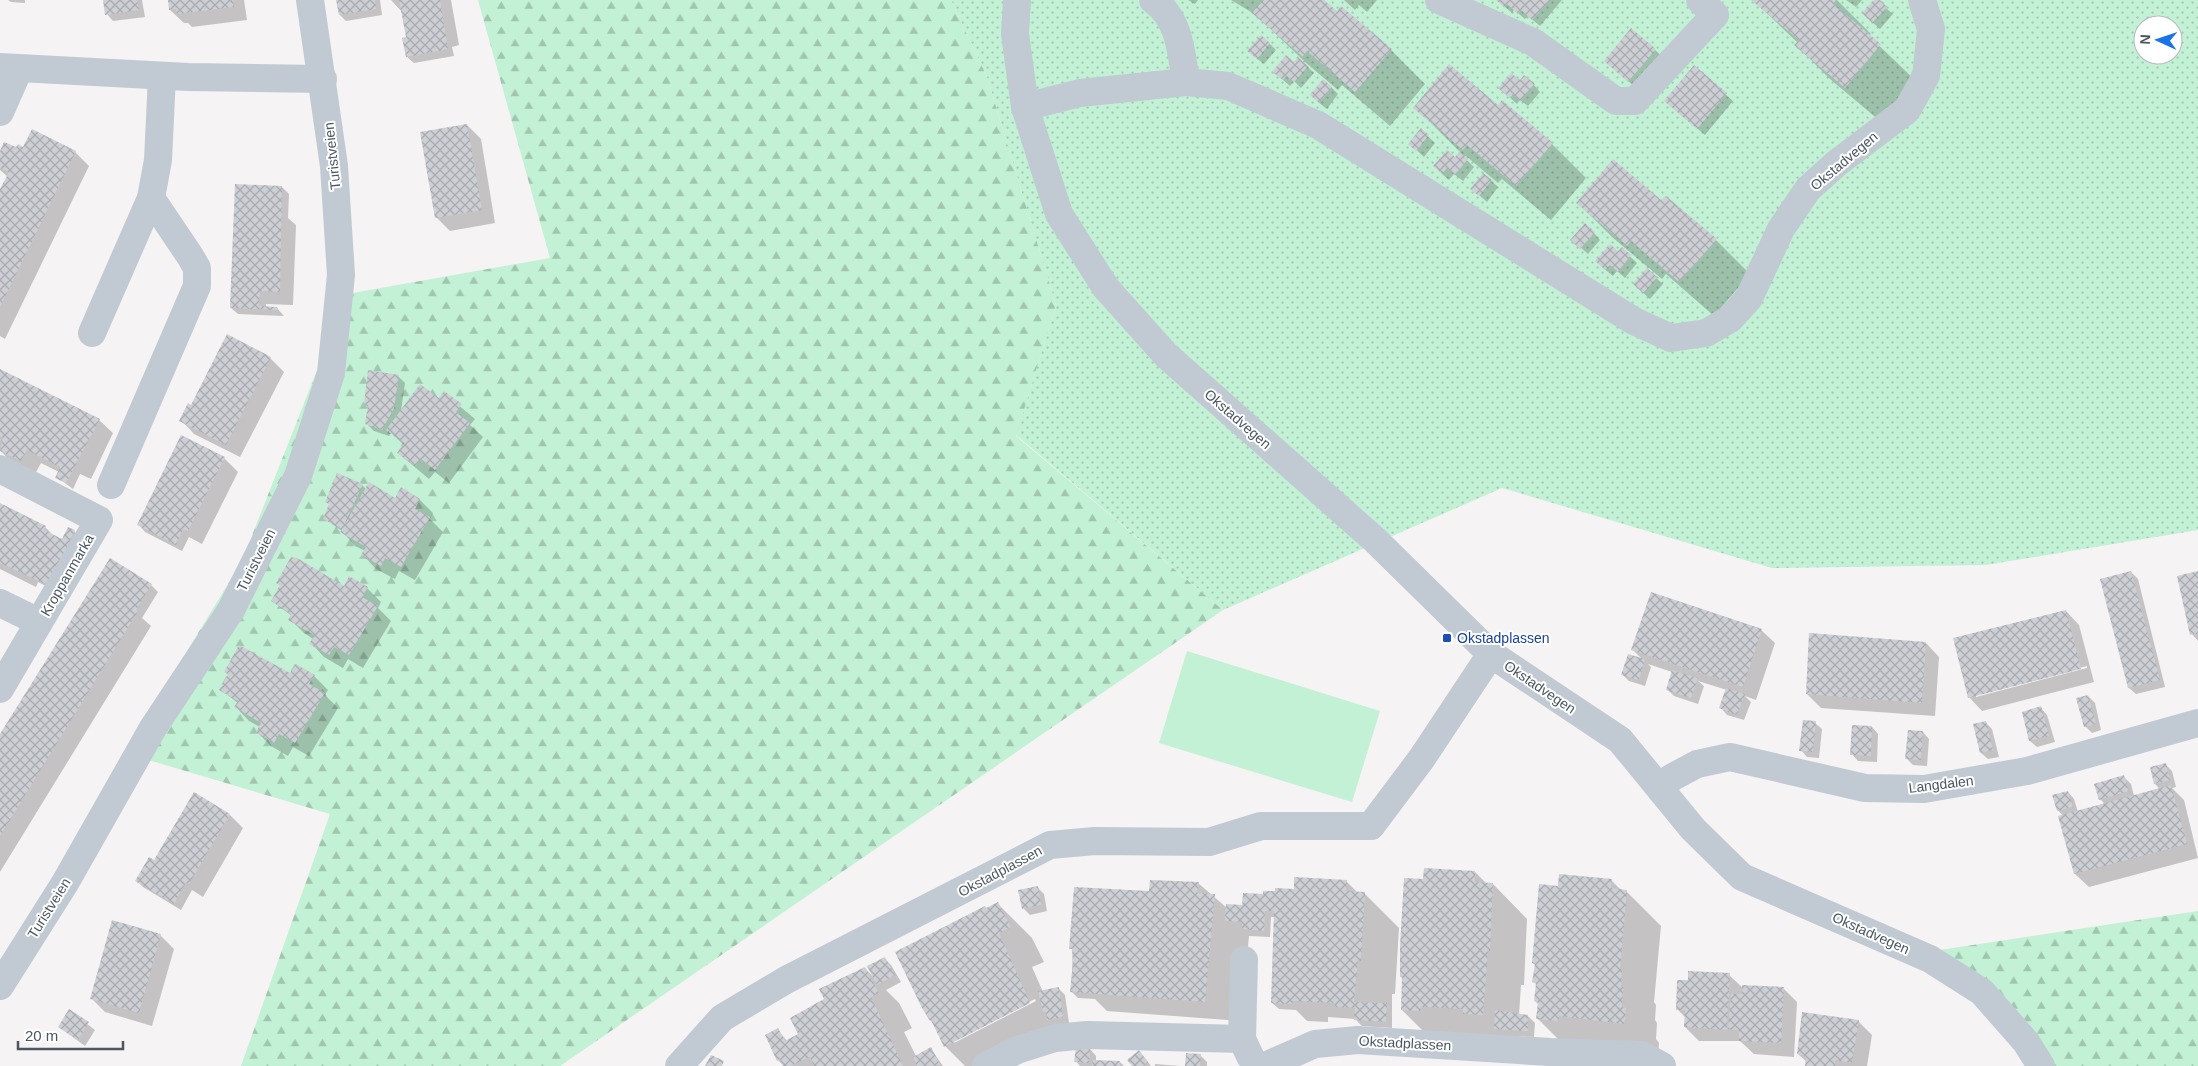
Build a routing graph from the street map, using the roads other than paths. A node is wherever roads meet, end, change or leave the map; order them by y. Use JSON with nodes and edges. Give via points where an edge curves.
{"nodes":[{"id":1,"x":310,"y":0,"type":"edge"},
{"id":2,"x":1017,"y":0,"type":"edge"},
{"id":3,"x":1153,"y":0,"type":"edge"},
{"id":4,"x":1700,"y":0,"type":"edge"},
{"id":5,"x":1922,"y":0,"type":"edge"},
{"id":6,"x":1454,"y":3,"type":"edge"},
{"id":7,"x":9,"y":68,"type":"edge"},
{"id":8,"x":162,"y":76,"type":"junction"},
{"id":9,"x":323,"y":79,"type":"junction"},
{"id":10,"x":1186,"y":82,"type":"junction"},
{"id":11,"x":1025,"y":107,"type":"junction"},
{"id":12,"x":0,"y":112,"type":"edge"},
{"id":13,"x":151,"y":198,"type":"junction"},
{"id":14,"x":92,"y":333,"type":"dead end"},
{"id":15,"x":0,"y":469,"type":"edge"},
{"id":16,"x":111,"y":485,"type":"dead end"},
{"id":17,"x":0,"y":603,"type":"edge"},
{"id":18,"x":39,"y":622,"type":"junction"},
{"id":19,"x":1491,"y":654,"type":"junction"},
{"id":20,"x":0,"y":689,"type":"edge"},
{"id":21,"x":2198,"y":723,"type":"edge"},
{"id":22,"x":1661,"y":790,"type":"junction"},
{"id":23,"x":1244,"y":960,"type":"dead end"},
{"id":24,"x":0,"y":986,"type":"edge"},
{"id":25,"x":1242,"y":1039,"type":"junction"},
{"id":26,"x":1550,"y":1059,"type":"edge"},
{"id":27,"x":679,"y":1066,"type":"edge"},
{"id":28,"x":986,"y":1066,"type":"edge"},
{"id":29,"x":1255,"y":1066,"type":"edge"},
{"id":30,"x":1265,"y":1066,"type":"edge"},
{"id":31,"x":1662,"y":1066,"type":"edge"},
{"id":32,"x":2041,"y":1066,"type":"edge"}],
"edges":[{"from":1,"to":9,"type":"street","name":"Turistveien"},
{"from":2,"to":11,"type":"street","name":"Okstadvegen","via":[[1015,34]]},
{"from":3,"to":10,"type":"street","via":[[1178,32]]},
{"from":4,"to":6,"type":"street","via":[[1715,15],[1635,101],[1616,101],[1533,42]]},
{"from":5,"to":10,"type":"street","name":"Okstadvegen","via":[[1931,29],[1926,76],[1908,110],[1808,189],[1781,228],[1749,298],[1730,320],[1706,333],[1671,338],[1634,322],[1318,125],[1228,86]]},
{"from":7,"to":8,"type":"street"},
{"from":7,"to":12,"type":"street"},
{"from":8,"to":9,"type":"street"},
{"from":8,"to":13,"type":"street","via":[[158,160]]},
{"from":9,"to":24,"type":"street","name":"Turistveien","via":[[334,166],[341,275],[331,373],[298,476],[231,610],[153,728],[65,883]]},
{"from":10,"to":11,"type":"street","name":"Okstadvegen","via":[[1080,93]]},
{"from":11,"to":19,"type":"street","name":"Okstadvegen","via":[[1059,214],[1106,288],[1166,356],[1375,540]]},
{"from":13,"to":14,"type":"street"},
{"from":13,"to":16,"type":"street","via":[[193,262],[197,286]]},
{"from":15,"to":18,"type":"street","name":"Kroppanmarka","via":[[99,520]]},
{"from":17,"to":18,"type":"street","name":"Kroppanmarka"},
{"from":18,"to":20,"type":"street","name":"Kroppanmarka"},
{"from":19,"to":22,"type":"street","name":"Okstadvegen","via":[[1620,740]]},
{"from":19,"to":27,"type":"street","name":"Okstadplassen","via":[[1422,758],[1371,826],[1261,826],[1209,842],[1095,841],[1050,845],[786,980],[722,1018]]},
{"from":21,"to":22,"type":"street","name":"Langdalen","via":[[2027,771],[1924,789],[1865,788],[1730,757],[1697,764],[1671,778]]},
{"from":22,"to":32,"type":"street","name":"Okstadvegen","via":[[1693,829],[1742,878],[1930,959],[1982,992],[2026,1042]]},
{"from":23,"to":25,"type":"street"},
{"from":25,"to":28,"type":"street","via":[[1088,1035],[1055,1038],[1017,1050]]},
{"from":25,"to":29,"type":"street"},
{"from":26,"to":30,"type":"street","name":"Okstadplassen","via":[[1358,1040],[1315,1044]]},
{"from":26,"to":31,"type":"street","name":"Okstadplassen","via":[[1642,1055]]}]}
